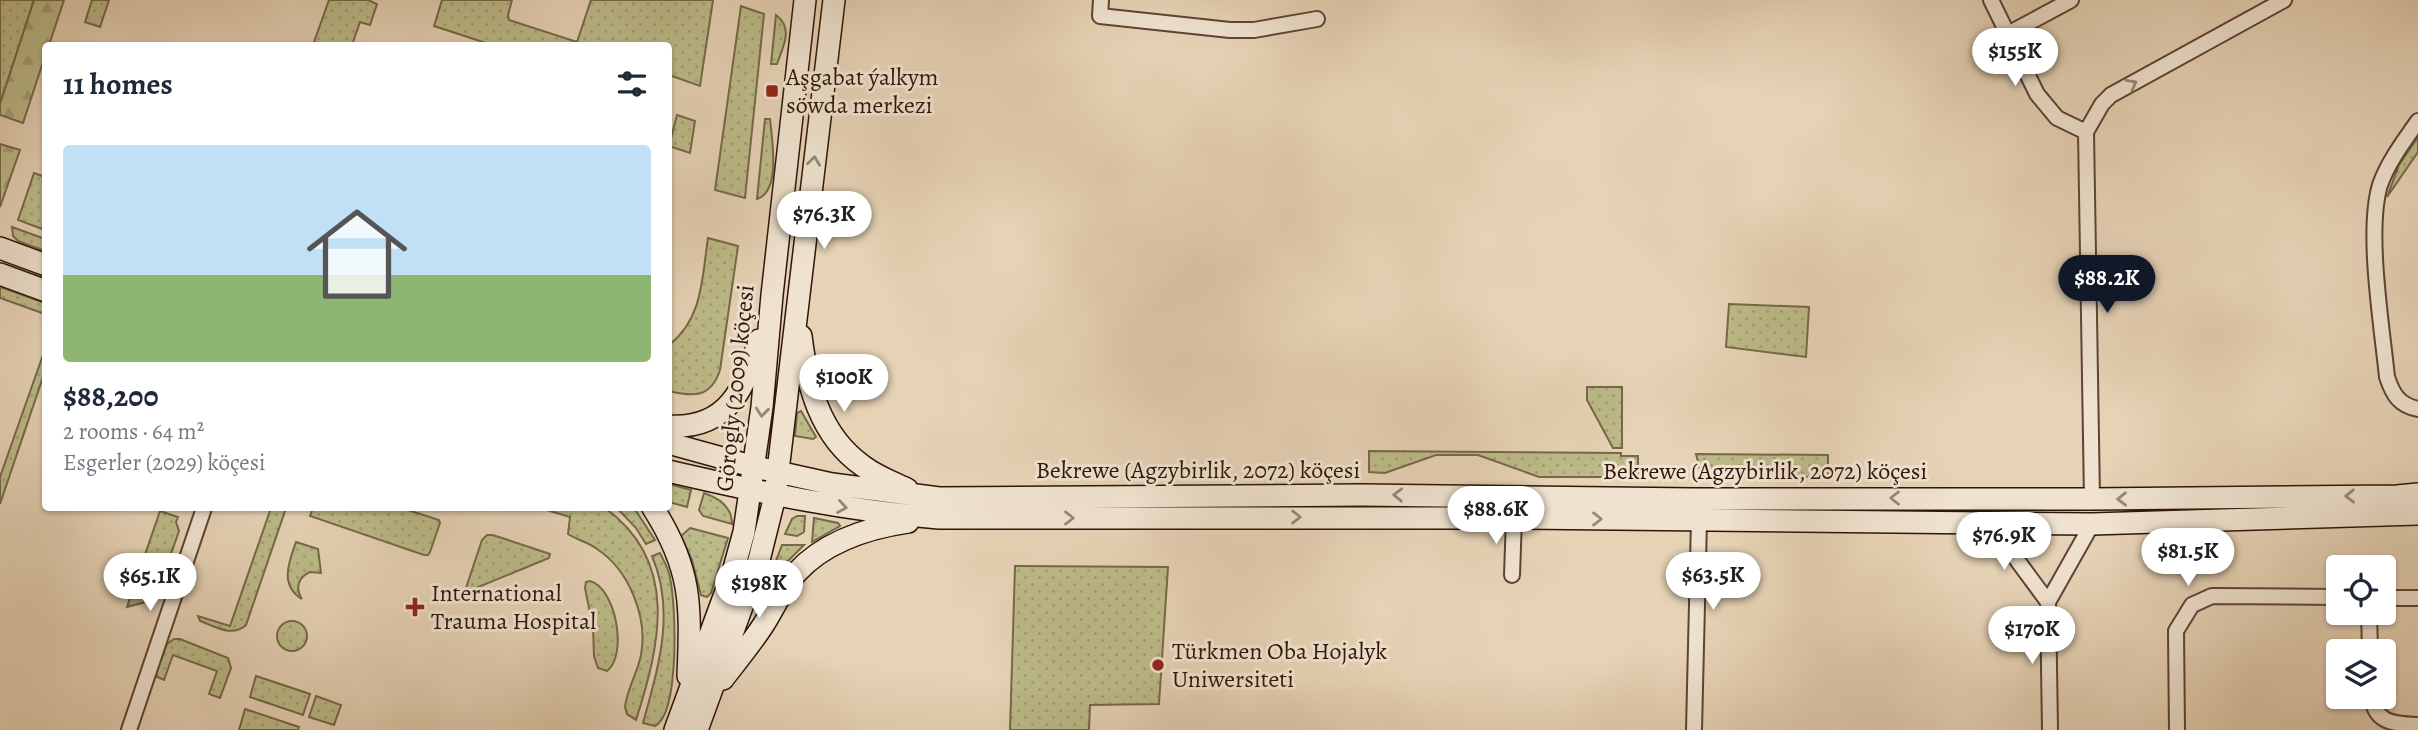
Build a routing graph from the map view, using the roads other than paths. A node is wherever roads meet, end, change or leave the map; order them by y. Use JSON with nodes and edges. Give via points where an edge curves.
{"nodes":[{"id":1,"x":805,"y":0,"type":"edge"},
{"id":2,"x":834,"y":0,"type":"edge"},
{"id":3,"x":1101,"y":0,"type":"edge"},
{"id":4,"x":1991,"y":0,"type":"edge"},
{"id":5,"x":2071,"y":0,"type":"edge"},
{"id":6,"x":2284,"y":0,"type":"edge"},
{"id":7,"x":1317,"y":19,"type":"dead end"},
{"id":8,"x":2008,"y":34,"type":"junction"},
{"id":9,"x":2418,"y":121,"type":"edge"},
{"id":10,"x":2086,"y":132,"type":"junction"},
{"id":11,"x":0,"y":248,"type":"edge"},
{"id":12,"x":42,"y":264,"type":"edge"},
{"id":13,"x":0,"y":274,"type":"edge"},
{"id":14,"x":42,"y":290,"type":"edge"},
{"id":15,"x":772,"y":295,"type":"junction"},
{"id":16,"x":797,"y":297,"type":"junction"},
{"id":17,"x":2418,"y":409,"type":"edge"},
{"id":18,"x":672,"y":426,"type":"edge"},
{"id":19,"x":672,"y":444,"type":"edge"},
{"id":20,"x":755,"y":467,"type":"junction"},
{"id":21,"x":672,"y":472,"type":"edge"},
{"id":22,"x":778,"y":472,"type":"junction"},
{"id":23,"x":2418,"y":481,"type":"edge"},
{"id":24,"x":751,"y":491,"type":"junction"},
{"id":25,"x":775,"y":496,"type":"junction"},
{"id":26,"x":1694,"y":499,"type":"junction"},
{"id":27,"x":2092,"y":499,"type":"junction"},
{"id":28,"x":939,"y":508,"type":"junction"},
{"id":29,"x":2410,"y":508,"type":"edge"},
{"id":30,"x":203,"y":511,"type":"edge"},
{"id":31,"x":655,"y":511,"type":"edge"},
{"id":32,"x":1514,"y":518,"type":"junction"},
{"id":33,"x":1699,"y":520,"type":"junction"},
{"id":34,"x":1989,"y":522,"type":"junction"},
{"id":35,"x":2092,"y":524,"type":"junction"},
{"id":36,"x":1512,"y":575,"type":"dead end"},
{"id":37,"x":2326,"y":597,"type":"edge"},
{"id":38,"x":2396,"y":598,"type":"edge"},
{"id":39,"x":2418,"y":598,"type":"edge"},
{"id":40,"x":2048,"y":602,"type":"junction"},
{"id":41,"x":697,"y":699,"type":"junction"},
{"id":42,"x":2376,"y":709,"type":"edge"},
{"id":43,"x":2418,"y":725,"type":"edge"},
{"id":44,"x":129,"y":730,"type":"edge"},
{"id":45,"x":675,"y":730,"type":"edge"},
{"id":46,"x":697,"y":730,"type":"edge"},
{"id":47,"x":1694,"y":730,"type":"edge"},
{"id":48,"x":2050,"y":730,"type":"edge"},
{"id":49,"x":2177,"y":730,"type":"edge"}],
"edges":[{"from":1,"to":15,"type":"main road","name":"Görogly (2009) köçesi"},
{"from":16,"to":2,"type":"main road","name":"Görogly (2009) köçesi","one_way":true},
{"from":3,"to":7,"type":"street","via":[[1100,16],[1230,30]]},
{"from":4,"to":8,"type":"street"},
{"from":5,"to":8,"type":"street"},
{"from":10,"to":6,"type":"street","one_way":true,"via":[[2111,95]]},
{"from":8,"to":10,"type":"street","via":[[2037,94],[2057,118]]},
{"from":9,"to":17,"type":"street","via":[[2388,166],[2380,187],[2375,242],[2387,377],[2399,401]]},
{"from":10,"to":27,"type":"street"},
{"from":11,"to":12,"type":"main road"},
{"from":13,"to":14,"type":"main road"},
{"from":15,"to":18,"type":"main road","via":[[740,392],[720,412],[700,423]]},
{"from":15,"to":20,"type":"main road","name":"Görogly (2009) köçesi","one_way":true},
{"from":16,"to":22,"type":"main road","name":"Görogly (2009) köçesi"},
{"from":16,"to":28,"type":"main road","via":[[805,371],[831,433],[870,471]]},
{"from":19,"to":20,"type":"main road","name":"Bekrewe (Agzybirlik, 2072) köçesi"},
{"from":20,"to":22,"type":"main road","name":"Bekrewe (Agzybirlik, 2072) köçesi"},
{"from":20,"to":24,"type":"main road","name":"Görogly (2009) köçesi"},
{"from":21,"to":24,"type":"main road","name":"Bekrewe (Agzybirlik, 2072) köçesi"},
{"from":22,"to":25,"type":"main road","name":"Görogly (2009) köçesi"},
{"from":22,"to":28,"type":"main road","name":"Bekrewe (Agzybirlik, 2072) köçesi"},
{"from":23,"to":29,"type":"street"},
{"from":24,"to":25,"type":"main road","name":"Bekrewe (Agzybirlik, 2072) köçesi"},
{"from":24,"to":41,"type":"main road","name":"Görogly (2009) köçesi","via":[[736,563]]},
{"from":25,"to":28,"type":"main road","name":"Bekrewe (Agzybirlik, 2072) köçesi","one_way":true,"via":[[880,513]]},
{"from":25,"to":41,"type":"main road","name":"Görogly (2009) köçesi","via":[[759,560]]},
{"from":27,"to":26,"type":"main road","name":"Bekrewe (Agzybirlik, 2072) köçesi","one_way":true},
{"from":26,"to":28,"type":"main road","name":"Bekrewe (Agzybirlik, 2072) köçesi","one_way":true,"via":[[1363,495]]},
{"from":26,"to":33,"type":"street"},
{"from":29,"to":27,"type":"main road","name":"Bekrewe (Agzybirlik, 2072) köçesi","one_way":true},
{"from":28,"to":32,"type":"main road","name":"Bekrewe (Agzybirlik, 2072) köçesi","one_way":true},
{"from":28,"to":41,"type":"main road","via":[[870,530],[816,555],[796,573],[762,626]]},
{"from":29,"to":35,"type":"main road","name":"Bekrewe (Agzybirlik, 2072) köçesi"},
{"from":30,"to":44,"type":"street"},
{"from":31,"to":41,"type":"main road","via":[[670,534],[687,583]]},
{"from":32,"to":33,"type":"main road","name":"Bekrewe (Agzybirlik, 2072) köçesi","one_way":true},
{"from":32,"to":36,"type":"street"},
{"from":33,"to":34,"type":"main road","name":"Bekrewe (Agzybirlik, 2072) köçesi"},
{"from":33,"to":47,"type":"street"},
{"from":34,"to":35,"type":"main road","name":"Bekrewe (Agzybirlik, 2072) köçesi"},
{"from":34,"to":40,"type":"street"},
{"from":35,"to":40,"type":"street"},
{"from":37,"to":49,"type":"street","via":[[2212,596],[2192,605],[2176,631]]},
{"from":38,"to":39,"type":"street"},
{"from":40,"to":48,"type":"street"},
{"from":41,"to":45,"type":"main road","name":"Görogly (2009) köçesi"},
{"from":41,"to":46,"type":"main road","name":"Görogly (2009) köçesi"},
{"from":42,"to":43,"type":"street","via":[[2391,724]]}]}
